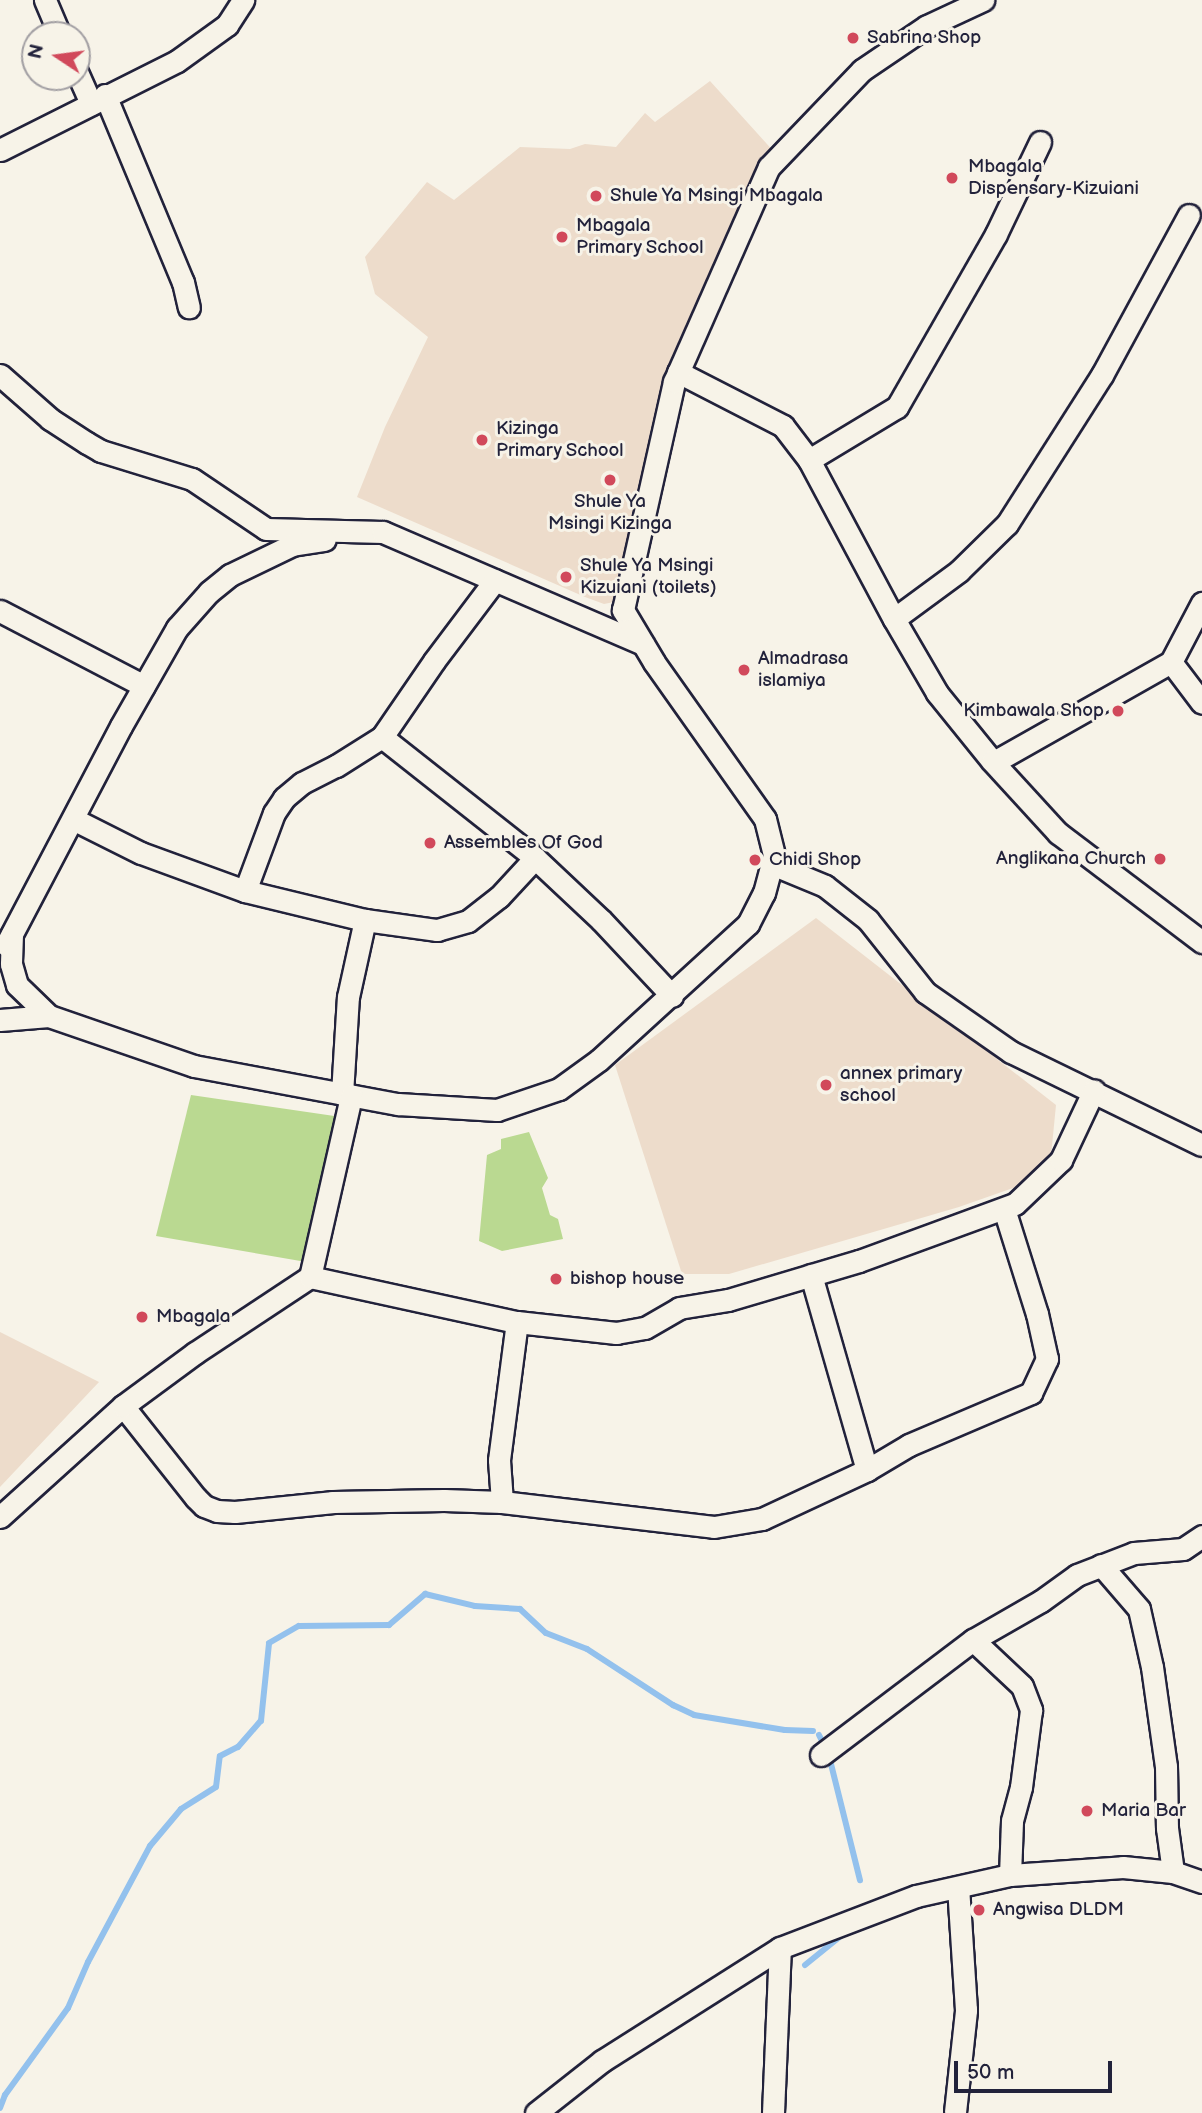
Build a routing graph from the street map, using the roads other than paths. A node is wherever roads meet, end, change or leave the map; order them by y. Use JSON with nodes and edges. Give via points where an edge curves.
{"nodes":[{"id":1,"x":45,"y":0,"type":"edge"},
{"id":2,"x":243,"y":0,"type":"edge"},
{"id":3,"x":983,"y":0,"type":"edge"},
{"id":4,"x":54,"y":21,"type":"edge"},
{"id":5,"x":91,"y":90,"type":"edge"},
{"id":6,"x":98,"y":99,"type":"junction"},
{"id":7,"x":1040,"y":142,"type":"dead end"},
{"id":8,"x":0,"y":150,"type":"edge"},
{"id":9,"x":1189,"y":215,"type":"dead end"},
{"id":10,"x":189,"y":307,"type":"dead end"},
{"id":11,"x":678,"y":373,"type":"junction"},
{"id":12,"x":0,"y":375,"type":"edge"},
{"id":13,"x":809,"y":460,"type":"junction"},
{"id":14,"x":383,"y":532,"type":"junction"},
{"id":15,"x":495,"y":580,"type":"junction"},
{"id":16,"x":1202,"y":603,"type":"edge"},
{"id":17,"x":0,"y":611,"type":"edge"},
{"id":18,"x":894,"y":619,"type":"junction"},
{"id":19,"x":643,"y":644,"type":"junction"},
{"id":20,"x":1171,"y":662,"type":"junction"},
{"id":21,"x":144,"y":686,"type":"junction"},
{"id":22,"x":1202,"y":703,"type":"edge"},
{"id":23,"x":382,"y":737,"type":"junction"},
{"id":24,"x":994,"y":762,"type":"junction"},
{"id":25,"x":73,"y":819,"type":"junction"},
{"id":26,"x":535,"y":858,"type":"junction"},
{"id":27,"x":772,"y":864,"type":"junction"},
{"id":28,"x":246,"y":891,"type":"junction"},
{"id":29,"x":365,"y":920,"type":"junction"},
{"id":30,"x":12,"y":934,"type":"junction"},
{"id":31,"x":1202,"y":942,"type":"edge"},
{"id":32,"x":0,"y":957,"type":"edge"},
{"id":33,"x":672,"y":996,"type":"junction"},
{"id":34,"x":49,"y":1016,"type":"junction"},
{"id":35,"x":0,"y":1020,"type":"edge"},
{"id":36,"x":1094,"y":1090,"type":"junction"},
{"id":37,"x":346,"y":1095,"type":"junction"},
{"id":38,"x":1202,"y":1145,"type":"edge"},
{"id":39,"x":1004,"y":1209,"type":"junction"},
{"id":40,"x":811,"y":1275,"type":"junction"},
{"id":41,"x":310,"y":1277,"type":"junction"},
{"id":42,"x":517,"y":1322,"type":"junction"},
{"id":43,"x":123,"y":1406,"type":"junction"},
{"id":44,"x":867,"y":1470,"type":"junction"},
{"id":45,"x":502,"y":1502,"type":"junction"},
{"id":46,"x":0,"y":1517,"type":"edge"},
{"id":47,"x":1202,"y":1536,"type":"edge"},
{"id":48,"x":1101,"y":1565,"type":"junction"},
{"id":49,"x":974,"y":1640,"type":"junction"},
{"id":50,"x":821,"y":1755,"type":"dead end"},
{"id":51,"x":1173,"y":1872,"type":"junction"},
{"id":52,"x":1010,"y":1875,"type":"junction"},
{"id":53,"x":1202,"y":1882,"type":"edge"},
{"id":54,"x":958,"y":1887,"type":"junction"},
{"id":55,"x":780,"y":1948,"type":"junction"},
{"id":56,"x":955,"y":2112,"type":"edge"},
{"id":57,"x":536,"y":2113,"type":"edge"},
{"id":58,"x":773,"y":2113,"type":"edge"}],
"edges":[{"from":1,"to":4,"type":"street"},
{"from":2,"to":6,"type":"street","via":[[226,25],[177,61]]},
{"from":3,"to":11,"type":"street","via":[[927,26],[862,70],[769,167]]},
{"from":5,"to":6,"type":"street"},
{"from":6,"to":8,"type":"street"},
{"from":6,"to":10,"type":"street","via":[[183,282]]},
{"from":7,"to":13,"type":"street","via":[[989,246],[897,407]]},
{"from":9,"to":18,"type":"street","via":[[1102,375],[1007,524],[959,571]]},
{"from":11,"to":13,"type":"street","via":[[783,426]]},
{"from":11,"to":19,"type":"street","via":[[623,610]]},
{"from":12,"to":14,"type":"street","via":[[50,418],[101,452],[192,479],[266,529]]},
{"from":13,"to":18,"type":"street"},
{"from":14,"to":15,"type":"street"},
{"from":14,"to":21,"type":"street","via":[[292,545],[230,575],[177,628]]},
{"from":15,"to":19,"type":"street"},
{"from":15,"to":23,"type":"street"},
{"from":16,"to":20,"type":"street"},
{"from":17,"to":21,"type":"street"},
{"from":18,"to":24,"type":"street","via":[[937,692]]},
{"from":19,"to":27,"type":"street","via":[[765,819]]},
{"from":20,"to":22,"type":"street"},
{"from":20,"to":24,"type":"street"},
{"from":21,"to":25,"type":"street"},
{"from":23,"to":26,"type":"street"},
{"from":23,"to":28,"type":"street","via":[[284,798],[274,813]]},
{"from":24,"to":31,"type":"street","via":[[1058,833]]},
{"from":25,"to":28,"type":"street","via":[[141,853]]},
{"from":25,"to":30,"type":"street"},
{"from":26,"to":29,"type":"street","via":[[499,897],[468,921],[437,930]]},
{"from":26,"to":33,"type":"street"},
{"from":27,"to":33,"type":"street","via":[[748,924]]},
{"from":27,"to":36,"type":"street","via":[[825,886],[868,920],[933,998],[1011,1052]]},
{"from":28,"to":29,"type":"street"},
{"from":29,"to":37,"type":"street","via":[[348,998]]},
{"from":30,"to":32,"type":"street"},
{"from":30,"to":34,"type":"street","via":[[11,964],[17,985]]},
{"from":33,"to":37,"type":"street","via":[[599,1060],[559,1088],[497,1110],[398,1104]]},
{"from":34,"to":35,"type":"street"},
{"from":34,"to":37,"type":"street","via":[[194,1066]]},
{"from":36,"to":38,"type":"street"},
{"from":36,"to":39,"type":"street","via":[[1061,1160],[1016,1204]]},
{"from":37,"to":41,"type":"street"},
{"from":39,"to":40,"type":"street"},
{"from":39,"to":44,"type":"street","via":[[1043,1336],[1047,1359],[1041,1377],[1031,1393],[909,1445]]},
{"from":40,"to":42,"type":"street","via":[[728,1300],[679,1308],[645,1328],[626,1331]]},
{"from":40,"to":44,"type":"street"},
{"from":41,"to":42,"type":"street"},
{"from":41,"to":43,"type":"street"},
{"from":42,"to":45,"type":"street","via":[[499,1460]]},
{"from":43,"to":45,"type":"street","via":[[196,1498],[217,1511],[333,1502]]},
{"from":43,"to":46,"type":"street"},
{"from":44,"to":45,"type":"street","via":[[762,1519],[714,1527]]},
{"from":47,"to":48,"type":"street","via":[[1183,1549],[1134,1553]]},
{"from":48,"to":49,"type":"street","via":[[1077,1575]]},
{"from":48,"to":51,"type":"street","via":[[1139,1609],[1166,1766]]},
{"from":49,"to":50,"type":"street"},
{"from":49,"to":52,"type":"street","via":[[1022,1686],[1031,1710],[1012,1821]]},
{"from":51,"to":52,"type":"street","via":[[1123,1867]]},
{"from":51,"to":53,"type":"street"},
{"from":52,"to":54,"type":"street"},
{"from":54,"to":55,"type":"street","via":[[916,1896]]},
{"from":54,"to":56,"type":"street","via":[[966,2010]]},
{"from":55,"to":57,"type":"street","via":[[602,2060]]},
{"from":55,"to":58,"type":"street"}]}
